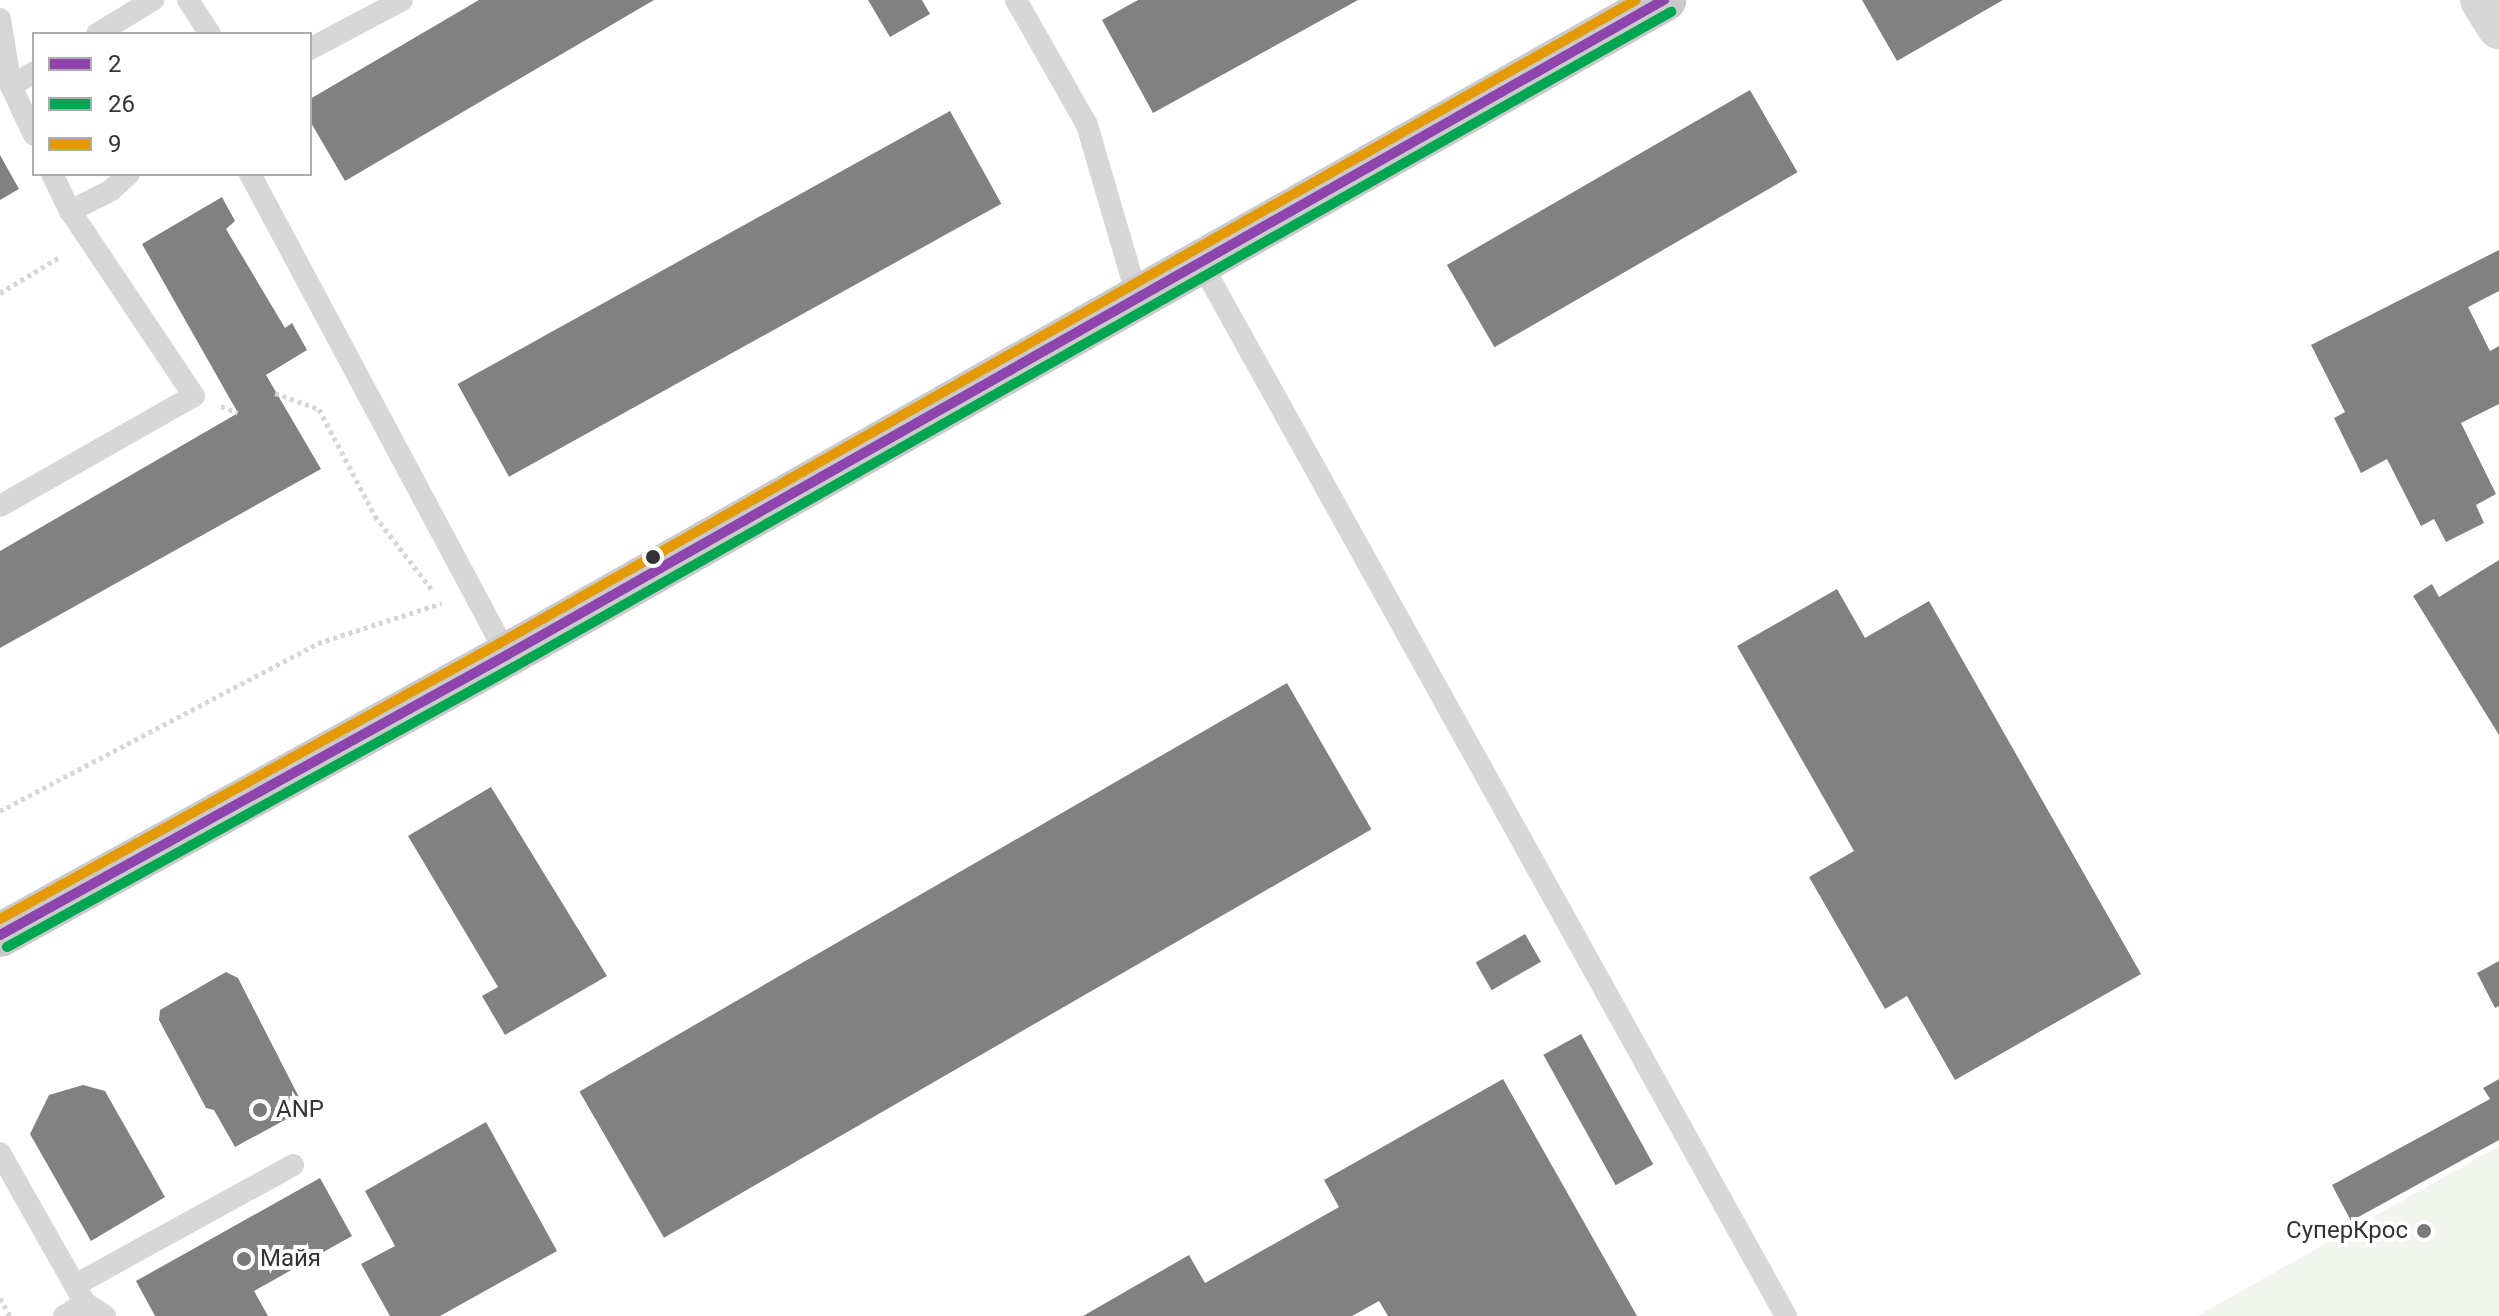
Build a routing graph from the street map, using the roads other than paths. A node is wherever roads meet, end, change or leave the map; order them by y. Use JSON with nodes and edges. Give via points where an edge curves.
{"nodes":[{"id":1,"x":153,"y":0,"type":"edge"},
{"id":2,"x":188,"y":0,"type":"edge"},
{"id":3,"x":402,"y":0,"type":"edge"},
{"id":4,"x":1016,"y":0,"type":"edge"},
{"id":5,"x":1664,"y":0,"type":"edge"},
{"id":6,"x":2482,"y":0,"type":"edge"},
{"id":7,"x":1,"y":24,"type":"edge"},
{"id":8,"x":2499,"y":27,"type":"edge"},
{"id":9,"x":100,"y":32,"type":"edge"},
{"id":10,"x":209,"y":32,"type":"edge"},
{"id":11,"x":312,"y":48,"type":"edge"},
{"id":12,"x":32,"y":73,"type":"edge"},
{"id":13,"x":11,"y":86,"type":"junction"},
{"id":14,"x":32,"y":131,"type":"edge"},
{"id":15,"x":53,"y":176,"type":"edge"},
{"id":16,"x":127,"y":176,"type":"edge"},
{"id":17,"x":251,"y":176,"type":"edge"},
{"id":18,"x":70,"y":211,"type":"junction"},
{"id":19,"x":1201,"y":263,"type":"junction"},
{"id":20,"x":1138,"y":299,"type":"junction"},
{"id":21,"x":0,"y":506,"type":"edge"},
{"id":22,"x":500,"y":659,"type":"junction"},
{"id":23,"x":0,"y":935,"type":"edge"},
{"id":24,"x":0,"y":1153,"type":"edge"},
{"id":25,"x":293,"y":1165,"type":"dead end"},
{"id":26,"x":80,"y":1294,"type":"junction"},
{"id":27,"x":64,"y":1316,"type":"edge"},
{"id":28,"x":105,"y":1316,"type":"edge"},
{"id":29,"x":1786,"y":1316,"type":"edge"}],
"edges":[{"from":1,"to":9,"type":"lane"},
{"from":2,"to":10,"type":"lane"},
{"from":3,"to":11,"type":"lane"},
{"from":4,"to":20,"type":"lane","via":[[1087,125]]},
{"from":5,"to":19,"type":"main road"},
{"from":6,"to":8,"type":"street"},
{"from":7,"to":13,"type":"lane"},
{"from":12,"to":13,"type":"lane"},
{"from":13,"to":14,"type":"lane"},
{"from":15,"to":18,"type":"lane"},
{"from":16,"to":18,"type":"lane"},
{"from":17,"to":22,"type":"lane"},
{"from":18,"to":21,"type":"lane","via":[[194,396]]},
{"from":19,"to":20,"type":"main road"},
{"from":19,"to":29,"type":"lane"},
{"from":20,"to":22,"type":"main road"},
{"from":22,"to":23,"type":"main road"},
{"from":24,"to":26,"type":"lane"},
{"from":25,"to":26,"type":"lane"},
{"from":26,"to":27,"type":"lane"},
{"from":26,"to":28,"type":"lane"}]}
